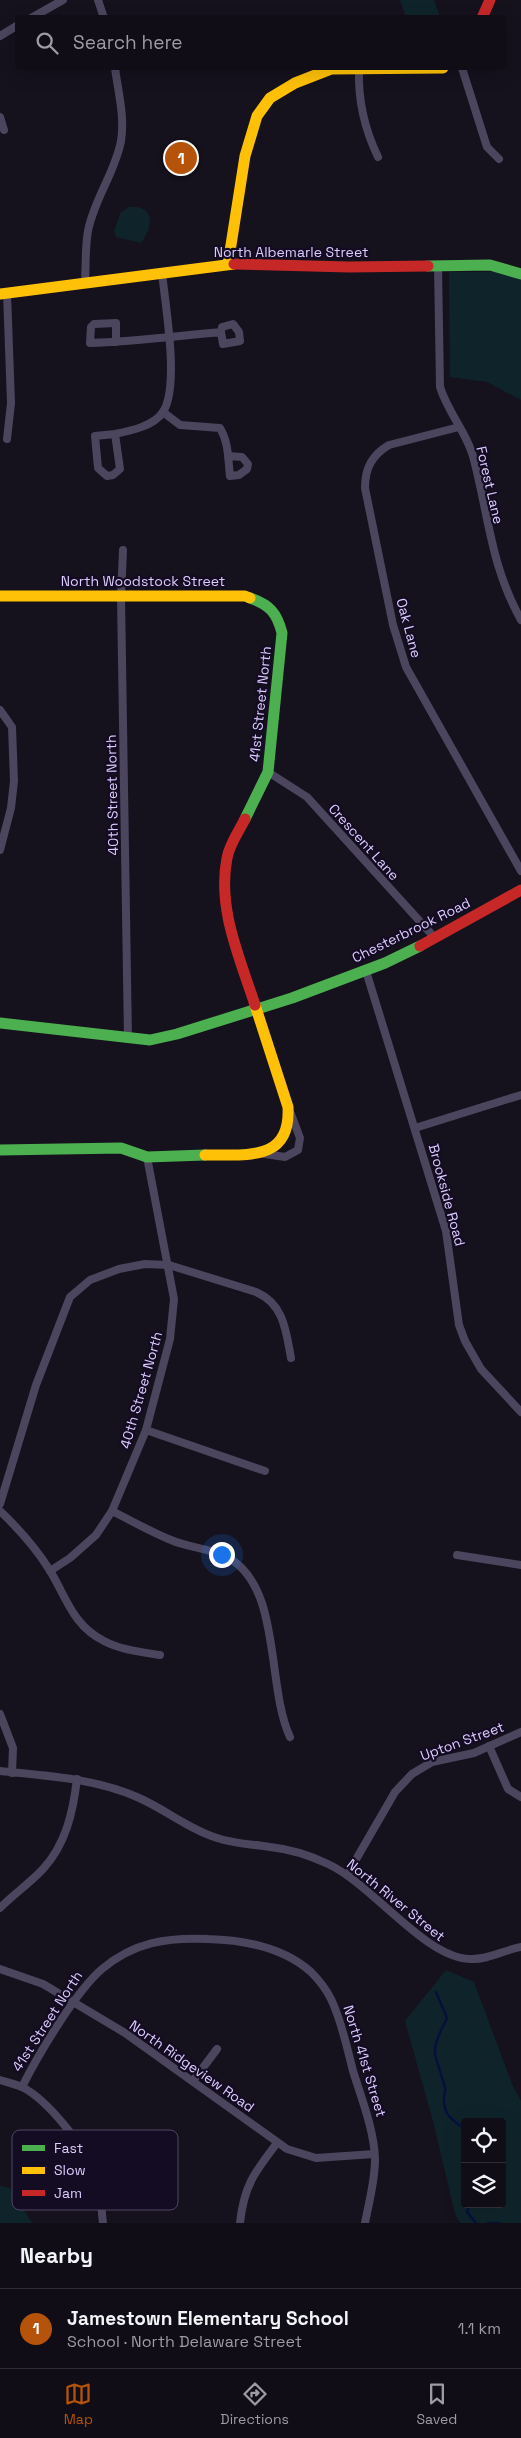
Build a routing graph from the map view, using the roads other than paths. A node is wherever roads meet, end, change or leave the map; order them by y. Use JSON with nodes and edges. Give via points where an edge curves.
{"nodes":[{"id":1,"x":62,"y":0,"type":"edge"},
{"id":2,"x":98,"y":0,"type":"edge"},
{"id":3,"x":490,"y":0,"type":"edge"},
{"id":4,"x":36,"y":15,"type":"edge"},
{"id":5,"x":103,"y":15,"type":"edge"},
{"id":6,"x":483,"y":15,"type":"edge"},
{"id":7,"x":15,"y":27,"type":"edge"},
{"id":8,"x":0,"y":36,"type":"edge"},
{"id":9,"x":115,"y":70,"type":"edge"},
{"id":10,"x":359,"y":70,"type":"joint"},
{"id":11,"x":463,"y":70,"type":"edge"},
{"id":12,"x":0,"y":116,"type":"edge"},
{"id":13,"x":4,"y":130,"type":"dead end"},
{"id":14,"x":378,"y":158,"type":"dead end"},
{"id":15,"x":499,"y":159,"type":"dead end"},
{"id":16,"x":228,"y":264,"type":"junction"},
{"id":17,"x":438,"y":266,"type":"junction"},
{"id":18,"x":162,"y":272,"type":"junction"},
{"id":19,"x":521,"y":274,"type":"edge"},
{"id":20,"x":86,"y":282,"type":"junction"},
{"id":21,"x":3,"y":293,"type":"edge"},
{"id":22,"x":221,"y":332,"type":"dead end"},
{"id":23,"x":168,"y":337,"type":"junction"},
{"id":24,"x":116,"y":342,"type":"dead end"},
{"id":25,"x":163,"y":412,"type":"junction"},
{"id":26,"x":459,"y":427,"type":"junction"},
{"id":27,"x":115,"y":434,"type":"junction"},
{"id":28,"x":8,"y":439,"type":"dead end"},
{"id":29,"x":228,"y":456,"type":"dead end"},
{"id":30,"x":124,"y":550,"type":"dead end"},
{"id":31,"x":0,"y":596,"type":"edge"},
{"id":32,"x":121,"y":597,"type":"junction"},
{"id":33,"x":279,"y":616,"type":"joint"},
{"id":34,"x":521,"y":620,"type":"edge"},
{"id":35,"x":0,"y":710,"type":"edge"},
{"id":36,"x":268,"y":772,"type":"junction"},
{"id":37,"x":0,"y":850,"type":"edge"},
{"id":38,"x":521,"y":872,"type":"edge"},
{"id":39,"x":521,"y":890,"type":"edge"},
{"id":40,"x":435,"y":938,"type":"junction"},
{"id":41,"x":366,"y":971,"type":"junction"},
{"id":42,"x":255,"y":1009,"type":"junction"},
{"id":43,"x":0,"y":1024,"type":"edge"},
{"id":44,"x":128,"y":1039,"type":"junction"},
{"id":45,"x":521,"y":1095,"type":"edge"},
{"id":46,"x":288,"y":1107,"type":"junction"},
{"id":47,"x":415,"y":1128,"type":"junction"},
{"id":48,"x":0,"y":1150,"type":"edge"},
{"id":49,"x":263,"y":1153,"type":"junction"},
{"id":50,"x":147,"y":1157,"type":"junction"},
{"id":51,"x":168,"y":1265,"type":"junction"},
{"id":52,"x":291,"y":1358,"type":"dead end"},
{"id":53,"x":521,"y":1412,"type":"edge"},
{"id":54,"x":146,"y":1430,"type":"junction"},
{"id":55,"x":265,"y":1472,"type":"dead end"},
{"id":56,"x":0,"y":1504,"type":"edge"},
{"id":57,"x":0,"y":1510,"type":"edge"},
{"id":58,"x":112,"y":1511,"type":"junction"},
{"id":59,"x":457,"y":1556,"type":"dead end"},
{"id":60,"x":521,"y":1565,"type":"edge"},
{"id":61,"x":50,"y":1571,"type":"junction"},
{"id":62,"x":160,"y":1655,"type":"dead end"},
{"id":63,"x":0,"y":1714,"type":"edge"},
{"id":64,"x":521,"y":1732,"type":"edge"},
{"id":65,"x":290,"y":1737,"type":"dead end"},
{"id":66,"x":489,"y":1746,"type":"junction"},
{"id":67,"x":0,"y":1771,"type":"edge"},
{"id":68,"x":12,"y":1772,"type":"junction"},
{"id":69,"x":77,"y":1779,"type":"junction"},
{"id":70,"x":521,"y":1797,"type":"edge"},
{"id":71,"x":348,"y":1875,"type":"junction"},
{"id":72,"x":0,"y":1908,"type":"edge"},
{"id":73,"x":179,"y":1938,"type":"joint"},
{"id":74,"x":521,"y":1947,"type":"edge"},
{"id":75,"x":0,"y":1969,"type":"edge"},
{"id":76,"x":74,"y":2002,"type":"junction"},
{"id":77,"x":217,"y":2049,"type":"dead end"},
{"id":78,"x":0,"y":2080,"type":"edge"},
{"id":79,"x":193,"y":2082,"type":"junction"},
{"id":80,"x":22,"y":2087,"type":"junction"},
{"id":81,"x":66,"y":2130,"type":"edge"},
{"id":82,"x":278,"y":2143,"type":"junction"},
{"id":83,"x":374,"y":2154,"type":"junction"},
{"id":84,"x":102,"y":2210,"type":"edge"},
{"id":85,"x":103,"y":2223,"type":"edge"},
{"id":86,"x":240,"y":2223,"type":"edge"},
{"id":87,"x":365,"y":2223,"type":"edge"}],
"edges":[{"from":1,"to":4,"type":"street"},
{"from":2,"to":5,"type":"street"},
{"from":3,"to":6,"type":"street"},
{"from":7,"to":8,"type":"street"},
{"from":9,"to":20,"type":"street","via":[[121,139],[114,166],[88,231]]},
{"from":10,"to":14,"type":"street","via":[[360,99]]},
{"from":10,"to":16,"type":"street","via":[[319,73],[271,97],[259,111],[246,159]]},
{"from":11,"to":15,"type":"street","via":[[487,147]]},
{"from":12,"to":13,"type":"street"},
{"from":16,"to":17,"type":"street","name":"North Albemarle Street"},
{"from":16,"to":18,"type":"street","name":"North Albemarle Street"},
{"from":17,"to":19,"type":"street","name":"North Albemarle Street","via":[[490,265]]},
{"from":17,"to":26,"type":"street","name":"Forest Lane","via":[[440,387]]},
{"from":18,"to":20,"type":"street","name":"North Albemarle Street"},
{"from":18,"to":23,"type":"street"},
{"from":20,"to":21,"type":"street","name":"North Albemarle Street"},
{"from":21,"to":28,"type":"street","via":[[11,403]]},
{"from":22,"to":23,"type":"street"},
{"from":23,"to":24,"type":"street"},
{"from":23,"to":25,"type":"street","via":[[172,386]]},
{"from":25,"to":27,"type":"street","via":[[140,428]]},
{"from":25,"to":29,"type":"street","via":[[180,425],[220,428],[226,438]]},
{"from":26,"to":34,"type":"street","name":"Forest Lane","via":[[474,458],[497,567]]},
{"from":26,"to":38,"type":"street","name":"Oak Lane","via":[[381,449],[370,462],[366,488],[392,625],[406,667]]},
{"from":27,"to":27,"type":"street","via":[[120,469],[107,476],[98,468],[95,436]]},
{"from":30,"to":32,"type":"street","name":"40th Street North"},
{"from":31,"to":32,"type":"street","name":"North Woodstock Street"},
{"from":32,"to":33,"type":"street","name":"North Woodstock Street","via":[[245,596],[271,606]]},
{"from":32,"to":44,"type":"street","name":"40th Street North"},
{"from":33,"to":36,"type":"street","name":"41st Street North","via":[[282,633]]},
{"from":35,"to":37,"type":"street","via":[[12,727],[14,781]]},
{"from":36,"to":40,"type":"street","name":"Crescent Lane","via":[[307,797]]},
{"from":36,"to":42,"type":"street","name":"41st Street North","via":[[228,856],[223,891],[230,928]]},
{"from":39,"to":40,"type":"street","name":"Chesterbrook Road"},
{"from":40,"to":41,"type":"street","name":"Chesterbrook Road"},
{"from":41,"to":42,"type":"street","name":"Chesterbrook Road"},
{"from":41,"to":47,"type":"street","name":"Brookside Road"},
{"from":42,"to":44,"type":"street","name":"Chesterbrook Road","via":[[177,1034],[150,1040]]},
{"from":42,"to":46,"type":"street","name":"41st Street North"},
{"from":43,"to":44,"type":"street","name":"Chesterbrook Road"},
{"from":45,"to":47,"type":"street"},
{"from":46,"to":49,"type":"street","via":[[289,1123],[283,1138]]},
{"from":46,"to":49,"type":"street","via":[[300,1138],[298,1150],[285,1157]]},
{"from":47,"to":53,"type":"street","name":"Brookside Road","via":[[446,1231],[456,1312],[465,1341],[481,1368]]},
{"from":48,"to":50,"type":"street","via":[[121,1148]]},
{"from":49,"to":50,"type":"street"},
{"from":50,"to":51,"type":"street","name":"40th Street North"},
{"from":51,"to":52,"type":"street","via":[[256,1292],[268,1299],[276,1306],[285,1324]]},
{"from":51,"to":54,"type":"street","name":"40th Street North","via":[[174,1299],[170,1339]]},
{"from":51,"to":56,"type":"street","via":[[119,1268],[90,1280],[70,1298],[36,1385]]},
{"from":54,"to":55,"type":"street"},
{"from":54,"to":58,"type":"street","name":"40th Street North"},
{"from":57,"to":61,"type":"street","via":[[24,1534]]},
{"from":58,"to":61,"type":"street","name":"40th Street North","via":[[96,1534]]},
{"from":58,"to":65,"type":"street","via":[[172,1541],[228,1558],[250,1576],[262,1601],[283,1718]]},
{"from":59,"to":60,"type":"street"},
{"from":61,"to":62,"type":"street","via":[[68,1608],[102,1641],[119,1648]]},
{"from":63,"to":68,"type":"street","via":[[13,1748]]},
{"from":64,"to":66,"type":"street","name":"Upton Street"},
{"from":66,"to":70,"type":"street","via":[[508,1789]]},
{"from":66,"to":71,"type":"street","name":"Upton Street","via":[[474,1753],[432,1762],[412,1774],[395,1792]]},
{"from":67,"to":68,"type":"street","name":"North River Street"},
{"from":68,"to":69,"type":"street","name":"North River Street"},
{"from":69,"to":71,"type":"street","name":"North River Street","via":[[134,1795],[210,1836],[228,1842],[299,1853]]},
{"from":69,"to":72,"type":"street","via":[[70,1822],[59,1847],[42,1870]]},
{"from":71,"to":74,"type":"street","name":"North River Street","via":[[443,1953],[476,1959]]},
{"from":73,"to":76,"type":"street","name":"41st Street North","via":[[148,1943],[118,1957],[92,1978]]},
{"from":73,"to":83,"type":"street","name":"North 41st Street","via":[[259,1945],[291,1958],[317,1978],[337,2014]]},
{"from":75,"to":76,"type":"street","name":"North Ridgeview Road","via":[[33,1979]]},
{"from":76,"to":79,"type":"street","name":"North Ridgeview Road","via":[[134,2039]]},
{"from":76,"to":80,"type":"street","name":"41st Street North"},
{"from":77,"to":79,"type":"street"},
{"from":78,"to":80,"type":"street"},
{"from":79,"to":82,"type":"street","name":"North Ridgeview Road"},
{"from":80,"to":81,"type":"street","via":[[52,2112]]},
{"from":82,"to":83,"type":"street","name":"North Ridgeview Road","via":[[316,2158]]},
{"from":82,"to":86,"type":"street","via":[[248,2185]]},
{"from":83,"to":87,"type":"street","name":"North 41st Street","via":[[373,2181]]},
{"from":84,"to":85,"type":"street"}]}
